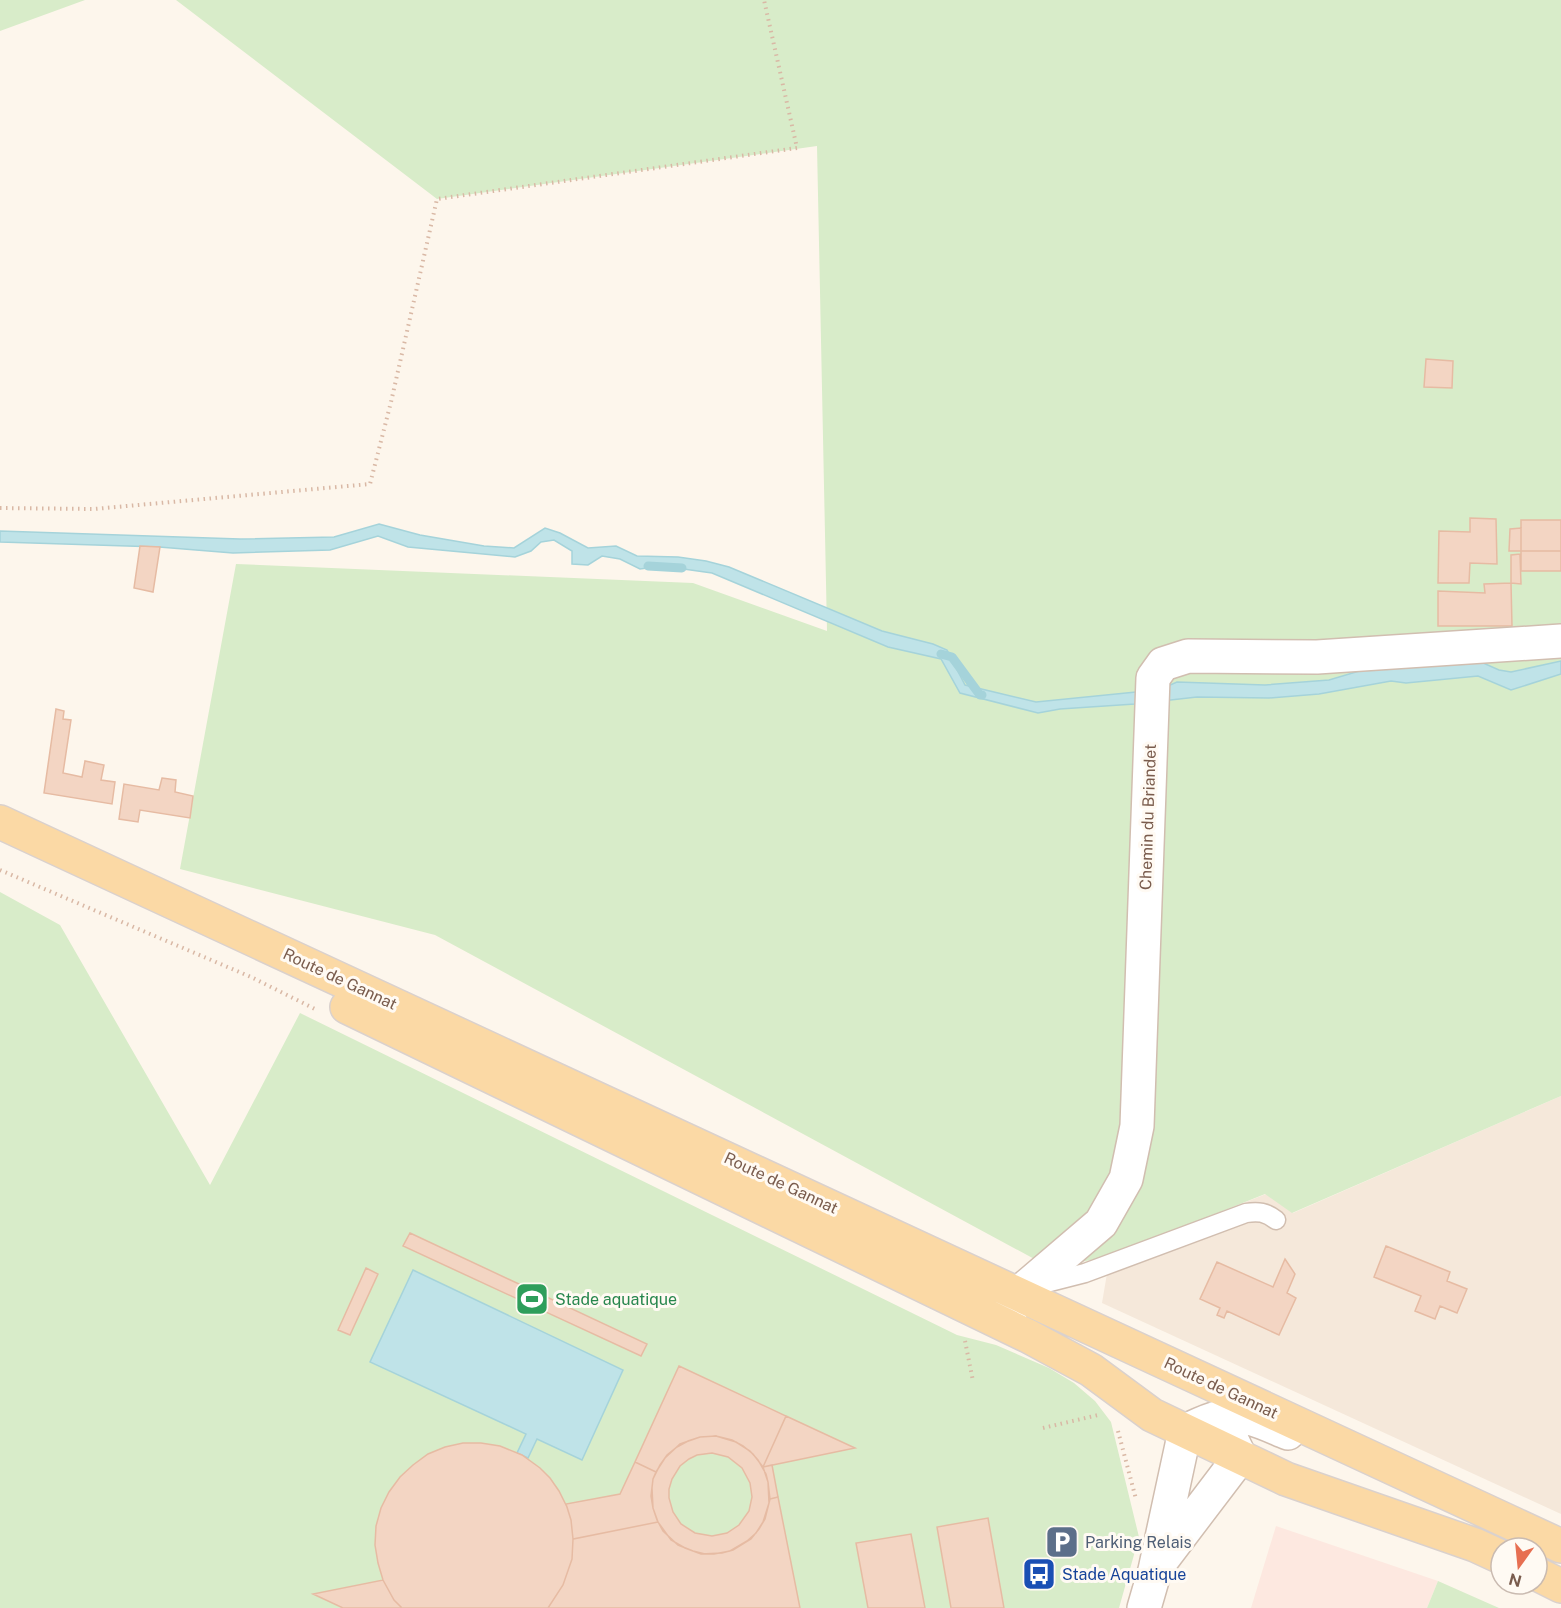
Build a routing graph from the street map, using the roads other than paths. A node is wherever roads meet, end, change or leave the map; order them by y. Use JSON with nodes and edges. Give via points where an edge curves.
{"nodes":[{"id":1,"x":1561,"y":641,"type":"edge"},
{"id":2,"x":0,"y":822,"type":"edge"},
{"id":3,"x":0,"y":845,"type":"edge"},
{"id":4,"x":1276,"y":1220,"type":"dead end"},
{"id":5,"x":1023,"y":1290,"type":"junction"},
{"id":6,"x":1004,"y":1324,"type":"junction"},
{"id":7,"x":1200,"y":1378,"type":"junction"},
{"id":8,"x":1221,"y":1416,"type":"junction"},
{"id":9,"x":1185,"y":1431,"type":"junction"},
{"id":10,"x":1240,"y":1457,"type":"junction"},
{"id":11,"x":1505,"y":1536,"type":"edge"},
{"id":12,"x":1561,"y":1546,"type":"edge"},
{"id":13,"x":1489,"y":1551,"type":"edge"},
{"id":14,"x":1155,"y":1570,"type":"junction"},
{"id":15,"x":1144,"y":1608,"type":"edge"}],
"edges":[{"from":1,"to":5,"type":"street","name":"Chemin du Briandet","via":[[1317,657],[1188,656],[1163,664],[1153,678],[1137,1126],[1126,1179],[1101,1223]]},
{"from":2,"to":5,"type":"main road","name":"Route de Gannat"},
{"from":3,"to":6,"type":"main road","name":"Route de Gannat","via":[[219,945]]},
{"from":4,"to":5,"type":"lane","via":[[1267,1213],[1246,1214],[1085,1274]]},
{"from":5,"to":6,"type":"street","name":"Chemin du Briandet"},
{"from":5,"to":7,"type":"main road","name":"Route de Gannat"},
{"from":6,"to":9,"type":"main road","name":"Route de Gannat","via":[[1091,1370],[1152,1415]]},
{"from":7,"to":8,"type":"street"},
{"from":7,"to":12,"type":"main road","name":"Route de Gannat"},
{"from":8,"to":9,"type":"street"},
{"from":8,"to":10,"type":"street"},
{"from":8,"to":11,"type":"street","via":[[1257,1421],[1293,1435]]},
{"from":9,"to":10,"type":"main road","name":"Route de Gannat"},
{"from":9,"to":14,"type":"street"},
{"from":10,"to":13,"type":"main road","name":"Route de Gannat","via":[[1286,1479]]},
{"from":10,"to":14,"type":"street"},
{"from":14,"to":15,"type":"street"}]}
